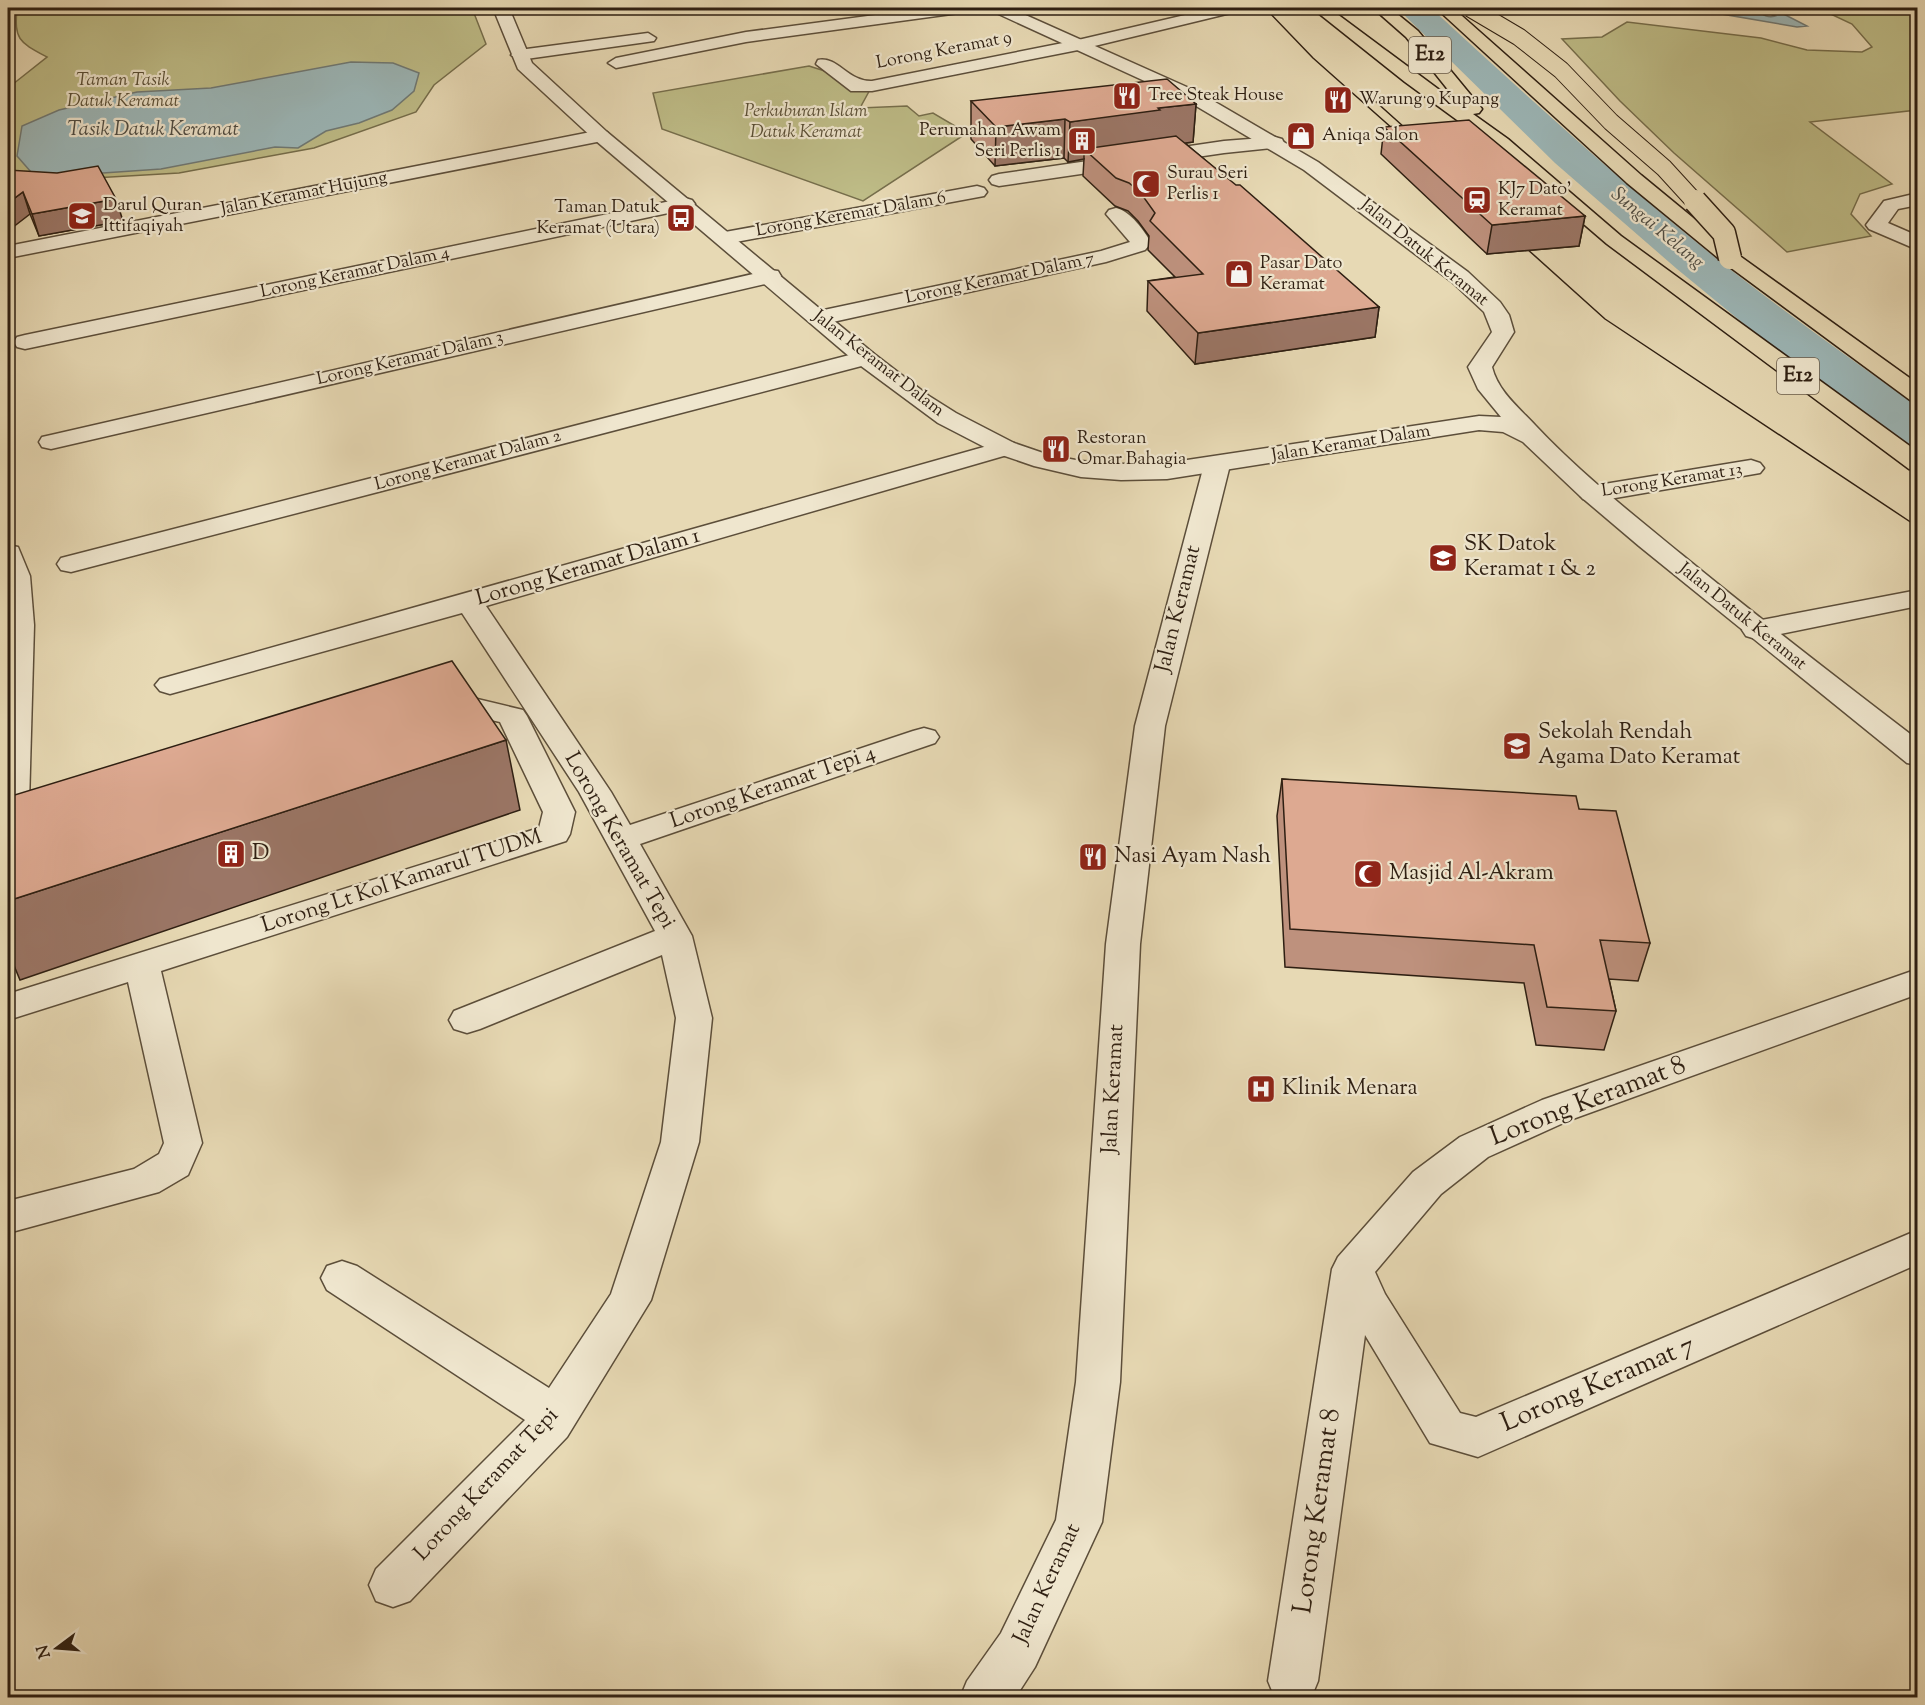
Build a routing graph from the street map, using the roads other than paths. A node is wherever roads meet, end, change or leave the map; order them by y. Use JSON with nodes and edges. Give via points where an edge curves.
{"nodes":[{"id":1,"x":501,"y":8,"type":"edge"},
{"id":2,"x":959,"y":8,"type":"edge"},
{"id":3,"x":998,"y":8,"type":"edge"},
{"id":4,"x":1233,"y":8,"type":"edge"},
{"id":5,"x":1320,"y":8,"type":"edge"},
{"id":6,"x":1381,"y":8,"type":"edge"},
{"id":7,"x":1444,"y":8,"type":"edge"},
{"id":8,"x":1471,"y":8,"type":"edge"},
{"id":9,"x":777,"y":16,"type":"dead end"},
{"id":10,"x":717,"y":28,"type":"junction"},
{"id":11,"x":682,"y":33,"type":"dead end"},
{"id":12,"x":659,"y":36,"type":"dead end"},
{"id":13,"x":1384,"y":36,"type":"dead end"},
{"id":14,"x":746,"y":37,"type":"junction"},
{"id":15,"x":1078,"y":45,"type":"junction"},
{"id":16,"x":519,"y":55,"type":"junction"},
{"id":17,"x":616,"y":63,"type":"dead end"},
{"id":18,"x":824,"y":64,"type":"dead end"},
{"id":19,"x":1472,"y":109,"type":"junction"},
{"id":20,"x":600,"y":136,"type":"junction"},
{"id":21,"x":1275,"y":143,"type":"junction"},
{"id":22,"x":1501,"y":143,"type":"junction"},
{"id":23,"x":1635,"y":178,"type":"junction"},
{"id":24,"x":999,"y":180,"type":"dead end"},
{"id":25,"x":977,"y":192,"type":"dead end"},
{"id":26,"x":1917,"y":199,"type":"edge"},
{"id":27,"x":685,"y":204,"type":"junction"},
{"id":28,"x":1116,"y":214,"type":"edge"},
{"id":29,"x":725,"y":237,"type":"junction"},
{"id":30,"x":1917,"y":244,"type":"edge"},
{"id":31,"x":8,"y":252,"type":"edge"},
{"id":32,"x":1730,"y":258,"type":"junction"},
{"id":33,"x":770,"y":276,"type":"junction"},
{"id":34,"x":819,"y":318,"type":"junction"},
{"id":35,"x":25,"y":342,"type":"dead end"},
{"id":36,"x":865,"y":358,"type":"junction"},
{"id":37,"x":1917,"y":395,"type":"edge"},
{"id":38,"x":1498,"y":399,"type":"junction"},
{"id":39,"x":1479,"y":423,"type":"junction"},
{"id":40,"x":1530,"y":436,"type":"junction"},
{"id":41,"x":51,"y":442,"type":"dead end"},
{"id":42,"x":1005,"y":448,"type":"junction"},
{"id":43,"x":1917,"y":464,"type":"edge"},
{"id":44,"x":1217,"y":465,"type":"junction"},
{"id":45,"x":1751,"y":468,"type":"dead end"},
{"id":46,"x":1592,"y":494,"type":"junction"},
{"id":47,"x":8,"y":553,"type":"edge"},
{"id":48,"x":71,"y":564,"type":"dead end"},
{"id":49,"x":1917,"y":598,"type":"edge"},
{"id":50,"x":469,"y":602,"type":"junction"},
{"id":51,"x":14,"y":626,"type":"edge"},
{"id":52,"x":1756,"y":630,"type":"junction"},
{"id":53,"x":170,"y":685,"type":"dead end"},
{"id":54,"x":416,"y":716,"type":"edge"},
{"id":55,"x":924,"y":737,"type":"dead end"},
{"id":56,"x":11,"y":751,"type":"edge"},
{"id":57,"x":1917,"y":756,"type":"edge"},
{"id":58,"x":45,"y":829,"type":"edge"},
{"id":59,"x":621,"y":839,"type":"junction"},
{"id":60,"x":10,"y":840,"type":"edge"},
{"id":61,"x":675,"y":936,"type":"junction"},
{"id":62,"x":142,"y":965,"type":"junction"},
{"id":63,"x":1917,"y":981,"type":"edge"},
{"id":64,"x":8,"y":1007,"type":"edge"},
{"id":65,"x":467,"y":1020,"type":"dead end"},
{"id":66,"x":8,"y":1217,"type":"edge"},
{"id":67,"x":1917,"y":1246,"type":"edge"},
{"id":68,"x":1353,"y":1269,"type":"junction"},
{"id":69,"x":342,"y":1278,"type":"dead end"},
{"id":70,"x":555,"y":1416,"type":"junction"},
{"id":71,"x":393,"y":1586,"type":"dead end"},
{"id":72,"x":1293,"y":1681,"type":"dead end"},
{"id":73,"x":985,"y":1698,"type":"edge"}],
"edges":[{"from":1,"to":16,"type":"street","name":"Jalan Keramat Dalam"},
{"from":2,"to":14,"type":"street"},
{"from":3,"to":15,"type":"street","name":"Jalan Datuk Keramat"},
{"from":4,"to":15,"type":"street","name":"Lorong Keramat 9"},
{"from":5,"to":22,"type":"highway"},
{"from":6,"to":19,"type":"highway","number":"E12","via":[[1412,34]]},
{"from":7,"to":23,"type":"highway","number":"E12"},
{"from":8,"to":23,"type":"highway","bridge":true,"via":[[1508,36]]},
{"from":8,"to":32,"type":"highway","bridge":true,"via":[[1519,37],[1561,70],[1611,122],[1664,168],[1724,233]]},
{"from":9,"to":10,"type":"street"},
{"from":10,"to":11,"type":"street"},
{"from":10,"to":14,"type":"street"},
{"from":12,"to":16,"type":"street"},
{"from":13,"to":19,"type":"highway"},
{"from":14,"to":17,"type":"street"},
{"from":15,"to":18,"type":"street","name":"Lorong Keramat 9","via":[[857,87]]},
{"from":15,"to":21,"type":"street","name":"Jalan Datuk Keramat","via":[[1192,96]]},
{"from":16,"to":20,"type":"street","name":"Jalan Keramat Dalam","via":[[531,73]]},
{"from":19,"to":22,"type":"highway","number":"E12"},
{"from":20,"to":27,"type":"street","name":"Jalan Keramat Dalam"},
{"from":20,"to":31,"type":"street","name":"Jalan Keramat Hujung"},
{"from":21,"to":24,"type":"street"},
{"from":21,"to":38,"type":"street","name":"Jalan Datuk Keramat","via":[[1421,246],[1492,307],[1503,332],[1480,367]]},
{"from":22,"to":43,"type":"highway","number":"E12","via":[[1614,240]]},
{"from":23,"to":32,"type":"highway","number":"E12"},
{"from":25,"to":29,"type":"street","name":"Lorong Keremat Dalam 6"},
{"from":26,"to":30,"type":"street","via":[[1891,205],[1876,225]]},
{"from":27,"to":29,"type":"street","name":"Jalan Keramat Dalam"},
{"from":27,"to":35,"type":"street","name":"Lorong Keramat Dalam 4"},
{"from":28,"to":34,"type":"street","name":"Lorong Keramat Dalam 7","via":[[1139,239],[1138,246]]},
{"from":29,"to":33,"type":"street","name":"Jalan Keramat Dalam"},
{"from":32,"to":37,"type":"highway","number":"E12"},
{"from":33,"to":34,"type":"street","name":"Jalan Keramat Dalam"},
{"from":33,"to":41,"type":"street","name":"Lorong Keramat Dalam 3"},
{"from":34,"to":36,"type":"street","name":"Jalan Keramat Dalam"},
{"from":36,"to":42,"type":"street","name":"Jalan Keramat Dalam","via":[[947,418]]},
{"from":36,"to":48,"type":"street","name":"Lorong Keramat Dalam 2"},
{"from":38,"to":39,"type":"street","via":[[1492,412]]},
{"from":38,"to":40,"type":"street","name":"Jalan Datuk Keramat"},
{"from":39,"to":40,"type":"street","name":"Jalan Keramat Dalam","via":[[1508,425]]},
{"from":39,"to":44,"type":"street","name":"Jalan Keramat Dalam"},
{"from":40,"to":46,"type":"street","name":"Jalan Datuk Keramat"},
{"from":42,"to":44,"type":"street","name":"Jalan Keramat Dalam","via":[[1081,469],[1167,471]]},
{"from":42,"to":50,"type":"street","name":"Lorong Keramat Dalam 1"},
{"from":44,"to":73,"type":"street","name":"Jalan Keramat","via":[[1149,738],[1123,944],[1098,1382],[1079,1522],[1018,1650]]},
{"from":45,"to":46,"type":"street","name":"Lorong Keramat 13"},
{"from":46,"to":52,"type":"street","name":"Jalan Datuk Keramat"},
{"from":47,"to":51,"type":"street","via":[[16,576]]},
{"from":49,"to":52,"type":"street"},
{"from":50,"to":53,"type":"street","name":"Lorong Keramat Dalam 1"},
{"from":50,"to":59,"type":"street","name":"Lorong Keramat Tepi","via":[[595,792]]},
{"from":51,"to":56,"type":"street"},
{"from":52,"to":57,"type":"street","name":"Jalan Datuk Keramat"},
{"from":54,"to":62,"type":"street","name":"Lorong Lt Kol Kamarul TUDM","via":[[469,706],[512,716],[559,812],[554,834]]},
{"from":55,"to":59,"type":"street","name":"Lorong Keramat Tepi 4"},
{"from":56,"to":60,"type":"street"},
{"from":58,"to":60,"type":"street"},
{"from":59,"to":61,"type":"street","name":"Lorong Keramat Tepi"},
{"from":61,"to":65,"type":"street"},
{"from":61,"to":70,"type":"street","name":"Lorong Keramat Tepi","via":[[694,1018],[680,1142],[630,1300]]},
{"from":62,"to":64,"type":"street","name":"Lorong Lt Kol Kamarul TUDM"},
{"from":62,"to":66,"type":"street","via":[[183,1143],[174,1164],[145,1181]]},
{"from":63,"to":68,"type":"street","name":"Lorong Keramat 8","via":[[1556,1110],[1474,1147],[1427,1183]]},
{"from":67,"to":68,"type":"street","name":"Lorong Keramat 7","via":[[1478,1437],[1446,1429],[1367,1302]]},
{"from":68,"to":72,"type":"street","name":"Lorong Keramat 8"},
{"from":69,"to":70,"type":"street"},
{"from":70,"to":71,"type":"street","name":"Lorong Keramat Tepi"}]}
